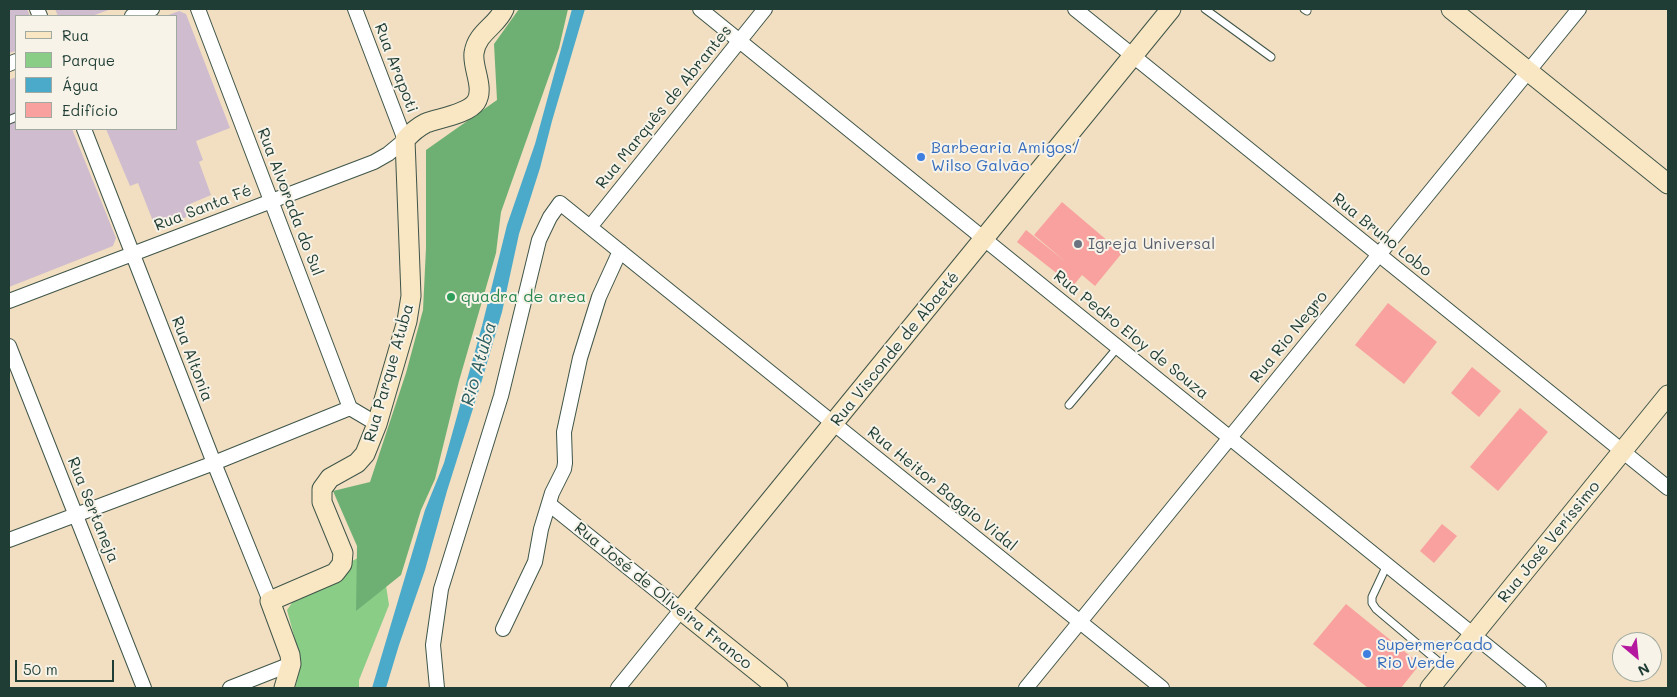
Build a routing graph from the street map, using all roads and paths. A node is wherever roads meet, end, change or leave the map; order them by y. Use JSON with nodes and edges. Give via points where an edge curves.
{"nodes":[{"id":1,"x":152,"y":9,"type":"edge"},
{"id":2,"x":198,"y":9,"type":"edge"},
{"id":3,"x":355,"y":9,"type":"edge"},
{"id":4,"x":504,"y":9,"type":"edge"},
{"id":5,"x":700,"y":9,"type":"edge"},
{"id":6,"x":765,"y":9,"type":"edge"},
{"id":7,"x":1074,"y":9,"type":"edge"},
{"id":8,"x":1171,"y":9,"type":"edge"},
{"id":9,"x":1205,"y":9,"type":"edge"},
{"id":10,"x":1451,"y":9,"type":"edge"},
{"id":11,"x":1579,"y":9,"type":"edge"},
{"id":12,"x":135,"y":15,"type":"edge"},
{"id":13,"x":739,"y":40,"type":"junction"},
{"id":14,"x":1133,"y":56,"type":"junction"},
{"id":15,"x":1270,"y":57,"type":"dead end"},
{"id":16,"x":1528,"y":71,"type":"junction"},
{"id":17,"x":84,"y":130,"type":"edge"},
{"id":18,"x":405,"y":140,"type":"junction"},
{"id":19,"x":1668,"y":184,"type":"edge"},
{"id":20,"x":271,"y":201,"type":"junction"},
{"id":21,"x":590,"y":227,"type":"junction"},
{"id":22,"x":984,"y":239,"type":"junction"},
{"id":23,"x":620,"y":251,"type":"junction"},
{"id":24,"x":132,"y":254,"type":"junction"},
{"id":25,"x":1379,"y":254,"type":"junction"},
{"id":26,"x":9,"y":301,"type":"edge"},
{"id":27,"x":9,"y":346,"type":"edge"},
{"id":28,"x":1118,"y":347,"type":"junction"},
{"id":29,"x":1668,"y":395,"type":"edge"},
{"id":30,"x":1069,"y":406,"type":"dead end"},
{"id":31,"x":350,"y":408,"type":"junction"},
{"id":32,"x":834,"y":423,"type":"junction"},
{"id":33,"x":377,"y":424,"type":"junction"},
{"id":34,"x":1230,"y":438,"type":"junction"},
{"id":35,"x":1623,"y":451,"type":"junction"},
{"id":36,"x":214,"y":463,"type":"junction"},
{"id":37,"x":1668,"y":488,"type":"edge"},
{"id":38,"x":549,"y":504,"type":"junction"},
{"id":39,"x":76,"y":514,"type":"junction"},
{"id":40,"x":9,"y":540,"type":"edge"},
{"id":41,"x":1386,"y":565,"type":"junction"},
{"id":42,"x":270,"y":601,"type":"junction"},
{"id":43,"x":681,"y":610,"type":"junction"},
{"id":44,"x":1080,"y":622,"type":"junction"},
{"id":45,"x":503,"y":629,"type":"dead end"},
{"id":46,"x":1473,"y":635,"type":"junction"},
{"id":47,"x":291,"y":664,"type":"junction"},
{"id":48,"x":1446,"y":669,"type":"junction"},
{"id":49,"x":144,"y":688,"type":"edge"},
{"id":50,"x":230,"y":688,"type":"edge"},
{"id":51,"x":284,"y":688,"type":"edge"},
{"id":52,"x":437,"y":688,"type":"edge"},
{"id":53,"x":618,"y":688,"type":"edge"},
{"id":54,"x":778,"y":688,"type":"edge"},
{"id":55,"x":1026,"y":688,"type":"edge"},
{"id":56,"x":1162,"y":688,"type":"edge"},
{"id":57,"x":1430,"y":688,"type":"edge"},
{"id":58,"x":1539,"y":688,"type":"edge"}],
"edges":[{"from":1,"to":12,"type":"street"},
{"from":2,"to":20,"type":"street","name":"Rua Alvorada do Sul"},
{"from":3,"to":18,"type":"street","name":"Rua Arapoti"},
{"from":4,"to":18,"type":"street","via":[[477,42],[474,54],[479,93],[476,103],[468,109],[425,124]]},
{"from":5,"to":13,"type":"street","name":"Rua Pedro Eloy de Souza"},
{"from":6,"to":13,"type":"street","name":"Rua Marquês de Abrantes"},
{"from":7,"to":14,"type":"street","name":"Rua Bruno Lobo"},
{"from":8,"to":14,"type":"street","name":"Rua Visconde de Abaeté"},
{"from":9,"to":15,"type":"lane"},
{"from":10,"to":16,"type":"street"},
{"from":11,"to":16,"type":"street","name":"Rua Rio Negro"},
{"from":13,"to":21,"type":"street","name":"Rua Marquês de Abrantes"},
{"from":13,"to":22,"type":"street","name":"Rua Pedro Eloy de Souza"},
{"from":14,"to":22,"type":"street","name":"Rua Visconde de Abaeté"},
{"from":14,"to":25,"type":"street","name":"Rua Bruno Lobo"},
{"from":16,"to":19,"type":"street"},
{"from":16,"to":25,"type":"street","name":"Rua Rio Negro"},
{"from":17,"to":24,"type":"street","name":"Rua Altonia"},
{"from":18,"to":20,"type":"street","name":"Rua Santa Fé","via":[[374,162]]},
{"from":18,"to":33,"type":"street","name":"Rua Parque Atuba","via":[[411,296],[407,321]]},
{"from":20,"to":24,"type":"street","name":"Rua Santa Fé"},
{"from":20,"to":31,"type":"street","name":"Rua Alvorada do Sul"},
{"from":21,"to":23,"type":"street","name":"Rua Heitor Baggio Vidal"},
{"from":21,"to":52,"type":"street","name":"Rua Heitor Baggio Vidal","via":[[560,203],[538,240],[498,405],[441,589],[433,645]]},
{"from":22,"to":28,"type":"street","name":"Rua Pedro Eloy de Souza"},
{"from":22,"to":32,"type":"street","name":"Rua Visconde de Abaeté"},
{"from":23,"to":32,"type":"street","name":"Rua Heitor Baggio Vidal"},
{"from":23,"to":38,"type":"street","via":[[587,332],[564,432],[565,463]]},
{"from":24,"to":26,"type":"street","name":"Rua Santa Fé"},
{"from":24,"to":36,"type":"street","name":"Rua Altonia"},
{"from":25,"to":34,"type":"street","name":"Rua Rio Negro"},
{"from":25,"to":35,"type":"street","name":"Rua Bruno Lobo"},
{"from":27,"to":39,"type":"street","name":"Rua Sertaneja"},
{"from":28,"to":30,"type":"lane"},
{"from":28,"to":34,"type":"street","name":"Rua Pedro Eloy de Souza"},
{"from":29,"to":35,"type":"street","name":"Rua José Veríssimo"},
{"from":31,"to":33,"type":"street"},
{"from":31,"to":36,"type":"street"},
{"from":32,"to":43,"type":"street","name":"Rua Visconde de Abaeté"},
{"from":32,"to":44,"type":"street","name":"Rua Heitor Baggio Vidal"},
{"from":33,"to":42,"type":"street","name":"Rua Parque Atuba","via":[[365,454],[357,463],[330,478],[322,488],[322,502],[343,554],[342,564],[335,573]]},
{"from":34,"to":41,"type":"street","name":"Rua Pedro Eloy de Souza"},
{"from":34,"to":44,"type":"street","name":"Rua Rio Negro"},
{"from":35,"to":37,"type":"street","name":"Rua Bruno Lobo"},
{"from":35,"to":46,"type":"street","name":"Rua José Veríssimo"},
{"from":36,"to":39,"type":"street"},
{"from":36,"to":42,"type":"street","name":"Rua Altonia"},
{"from":38,"to":43,"type":"street","name":"Rua José de Oliveira Franco"},
{"from":38,"to":45,"type":"street","via":[[535,562]]},
{"from":39,"to":40,"type":"street"},
{"from":39,"to":49,"type":"street","name":"Rua Sertaneja"},
{"from":41,"to":46,"type":"street","name":"Rua Pedro Eloy de Souza"},
{"from":41,"to":48,"type":"lane","via":[[1372,603]]},
{"from":42,"to":47,"type":"street"},
{"from":43,"to":53,"type":"street","name":"Rua Visconde de Abaeté"},
{"from":43,"to":54,"type":"street","name":"Rua José de Oliveira Franco"},
{"from":44,"to":55,"type":"street","name":"Rua Rio Negro"},
{"from":44,"to":56,"type":"street","name":"Rua Heitor Baggio Vidal"},
{"from":46,"to":48,"type":"street","name":"Rua José Veríssimo"},
{"from":46,"to":58,"type":"street","name":"Rua Pedro Eloy de Souza"},
{"from":47,"to":50,"type":"street"},
{"from":47,"to":51,"type":"street"},
{"from":48,"to":57,"type":"street","name":"Rua José Veríssimo"}]}
